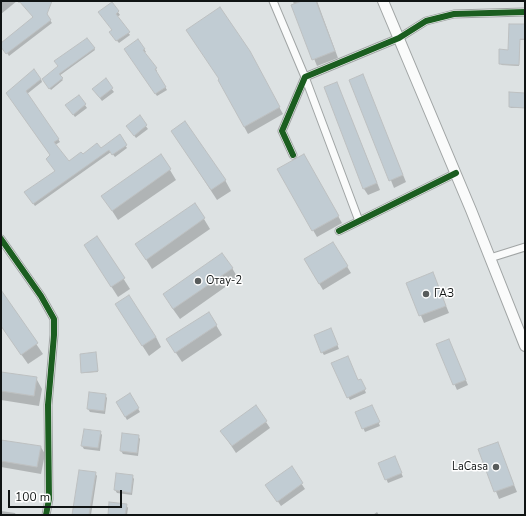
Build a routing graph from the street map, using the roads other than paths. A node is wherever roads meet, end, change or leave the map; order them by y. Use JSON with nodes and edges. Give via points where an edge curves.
{"nodes":[{"id":1,"x":273,"y":1,"type":"edge"},
{"id":2,"x":383,"y":1,"type":"edge"},
{"id":3,"x":525,"y":12,"type":"edge"},
{"id":4,"x":399,"y":38,"type":"junction"},
{"id":5,"x":305,"y":77,"type":"junction"},
{"id":6,"x":293,"y":156,"type":"dead end"},
{"id":7,"x":456,"y":173,"type":"junction"},
{"id":8,"x":359,"y":221,"type":"junction"},
{"id":9,"x":339,"y":231,"type":"dead end"},
{"id":10,"x":1,"y":239,"type":"edge"},
{"id":11,"x":525,"y":247,"type":"edge"},
{"id":12,"x":490,"y":258,"type":"junction"},
{"id":13,"x":525,"y":346,"type":"edge"},
{"id":14,"x":46,"y":515,"type":"edge"}],
"edges":[{"from":1,"to":5,"type":"street"},
{"from":2,"to":4,"type":"main road"},
{"from":3,"to":4,"type":"street","via":[[454,14],[426,21]]},
{"from":4,"to":5,"type":"street"},
{"from":4,"to":7,"type":"main road"},
{"from":5,"to":6,"type":"street","via":[[282,131]]},
{"from":5,"to":8,"type":"street"},
{"from":7,"to":8,"type":"street"},
{"from":7,"to":12,"type":"main road"},
{"from":8,"to":9,"type":"street"},
{"from":10,"to":14,"type":"street","via":[[54,319],[48,404],[49,499]]},
{"from":11,"to":12,"type":"street"},
{"from":12,"to":13,"type":"main road"}]}
